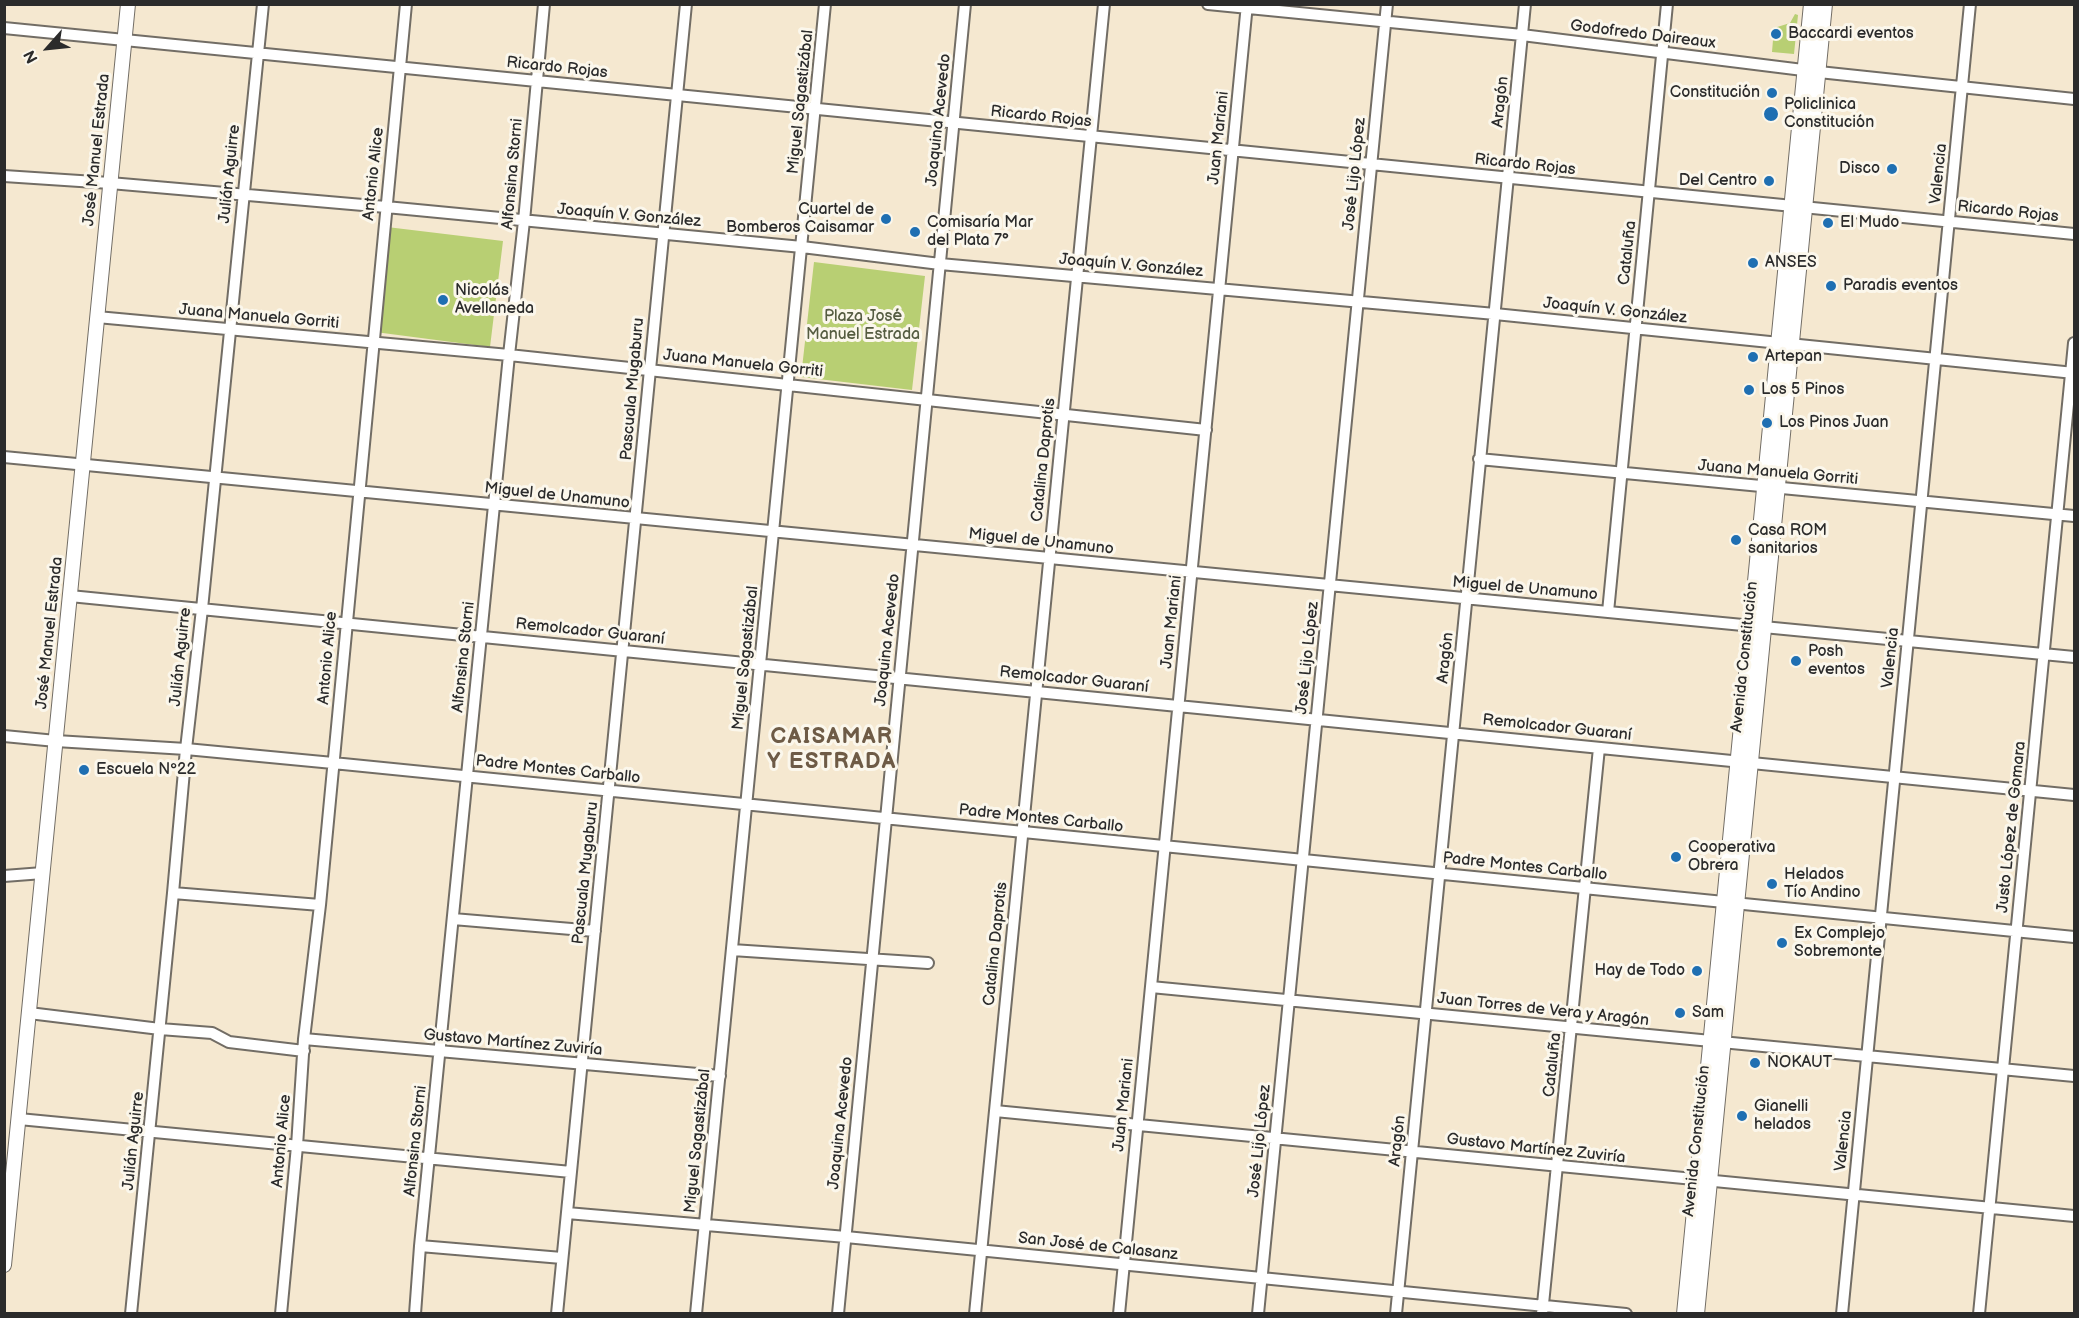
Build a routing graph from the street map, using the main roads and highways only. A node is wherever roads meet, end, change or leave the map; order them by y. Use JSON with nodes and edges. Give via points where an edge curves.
{"nodes":[{"id":1,"x":128,"y":4,"type":"edge"},
{"id":2,"x":1811,"y":4,"type":"edge"},
{"id":3,"x":1825,"y":4,"type":"edge"},
{"id":4,"x":1812,"y":71,"type":"junction"},
{"id":5,"x":10,"y":1157,"type":"edge"},
{"id":6,"x":1703,"y":1180,"type":"junction"},
{"id":7,"x":4,"y":1265,"type":"edge"},
{"id":8,"x":1684,"y":1314,"type":"edge"},
{"id":9,"x":1697,"y":1314,"type":"edge"}],
"edges":[{"from":1,"to":5,"type":"main road","name":"José Manuel Estrada","via":[[19,1119]]},
{"from":2,"to":4,"type":"main road","name":"Avenida Constitución"},
{"from":3,"to":4,"type":"main road","name":"Avenida Constitución"},
{"from":4,"to":6,"type":"main road","name":"Avenida Constitución"},
{"from":5,"to":7,"type":"main road","name":"José Manuel Estrada"},
{"from":6,"to":8,"type":"main road","name":"Avenida Constitución"},
{"from":6,"to":9,"type":"main road","name":"Avenida Constitución"}]}
